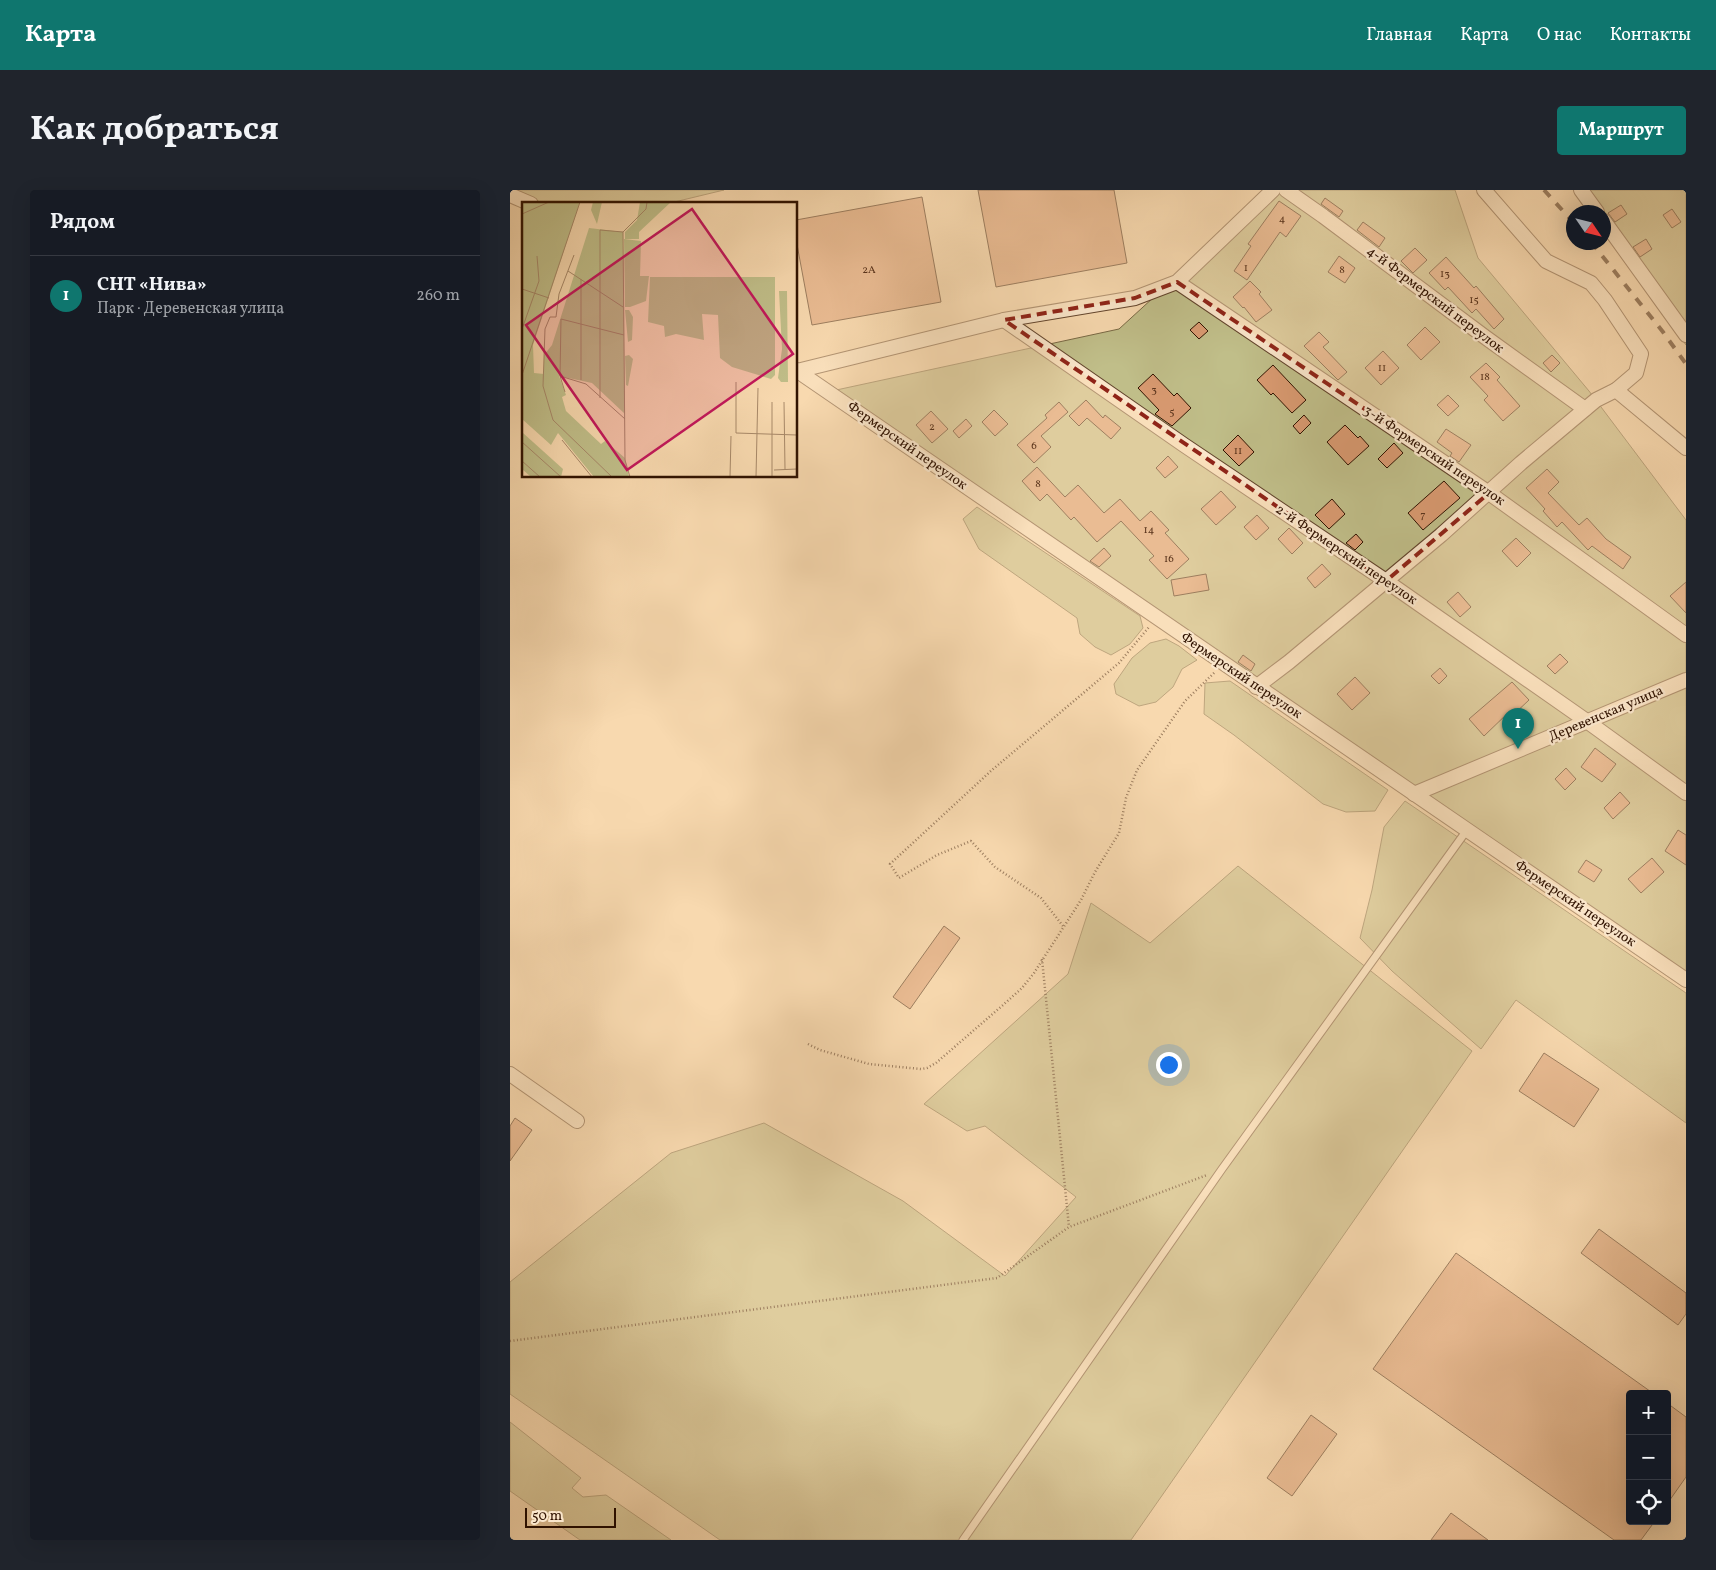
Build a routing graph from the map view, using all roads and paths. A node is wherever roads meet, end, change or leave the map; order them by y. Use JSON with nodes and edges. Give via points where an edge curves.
{"nodes":[{"id":1,"x":1273,"y":190,"type":"edge"},
{"id":2,"x":1286,"y":190,"type":"edge"},
{"id":3,"x":1484,"y":190,"type":"edge"},
{"id":4,"x":1581,"y":190,"type":"edge"},
{"id":5,"x":510,"y":195,"type":"edge"},
{"id":6,"x":526,"y":202,"type":"edge"},
{"id":7,"x":1592,"y":205,"type":"edge"},
{"id":8,"x":1611,"y":231,"type":"edge"},
{"id":9,"x":1177,"y":282,"type":"junction"},
{"id":10,"x":1004,"y":320,"type":"junction"},
{"id":11,"x":1686,"y":335,"type":"edge"},
{"id":12,"x":798,"y":371,"type":"edge"},
{"id":13,"x":798,"y":372,"type":"edge"},
{"id":14,"x":1616,"y":390,"type":"junction"},
{"id":15,"x":1585,"y":409,"type":"junction"},
{"id":16,"x":1686,"y":448,"type":"edge"},
{"id":17,"x":1489,"y":493,"type":"junction"},
{"id":18,"x":1386,"y":581,"type":"junction"},
{"id":19,"x":1156,"y":618,"type":"junction"},
{"id":20,"x":1686,"y":635,"type":"edge"},
{"id":21,"x":1223,"y":664,"type":"junction"},
{"id":22,"x":1686,"y":680,"type":"edge"},
{"id":23,"x":1256,"y":687,"type":"junction"},
{"id":24,"x":1588,"y":722,"type":"junction"},
{"id":25,"x":1686,"y":793,"type":"edge"},
{"id":26,"x":1414,"y":794,"type":"junction"},
{"id":27,"x":1467,"y":830,"type":"junction"},
{"id":28,"x":1063,"y":926,"type":"junction"},
{"id":29,"x":1042,"y":960,"type":"junction"},
{"id":30,"x":1686,"y":980,"type":"edge"},
{"id":31,"x":808,"y":1044,"type":"dead end"},
{"id":32,"x":510,"y":1074,"type":"edge"},
{"id":33,"x":577,"y":1121,"type":"dead end"},
{"id":34,"x":1222,"y":1169,"type":"junction"},
{"id":35,"x":1069,"y":1227,"type":"junction"},
{"id":36,"x":510,"y":1341,"type":"edge"},
{"id":37,"x":963,"y":1540,"type":"edge"}],
"edges":[{"from":1,"to":9,"type":"street"},
{"from":2,"to":15,"type":"street","name":"4-й Фермерский переулок"},
{"from":3,"to":14,"type":"street","via":[[1546,261],[1590,283],[1636,346],[1641,354],[1636,373]]},
{"from":4,"to":7,"type":"street"},
{"from":5,"to":6,"type":"street"},
{"from":8,"to":11,"type":"street"},
{"from":9,"to":10,"type":"street","via":[[1135,298]]},
{"from":9,"to":17,"type":"street","name":"3-й Фермерский переулок"},
{"from":10,"to":12,"type":"street"},
{"from":10,"to":18,"type":"street","name":"2-й Фермерский переулок"},
{"from":13,"to":19,"type":"street","name":"Фермерский переулок"},
{"from":14,"to":15,"type":"street"},
{"from":14,"to":16,"type":"street"},
{"from":15,"to":17,"type":"street"},
{"from":17,"to":18,"type":"street"},
{"from":17,"to":20,"type":"street","name":"3-й Фермерский переулок"},
{"from":18,"to":23,"type":"street"},
{"from":18,"to":24,"type":"street","name":"2-й Фермерский переулок"},
{"from":19,"to":21,"type":"street","name":"Фермерский переулок"},
{"from":19,"to":28,"type":"path","via":[[1119,663],[992,770],[890,864],[899,878],[937,855],[971,841],[995,867],[1041,898]]},
{"from":21,"to":23,"type":"street","name":"Фермерский переулок"},
{"from":21,"to":28,"type":"path","via":[[1185,701],[1137,770],[1126,798],[1119,833]]},
{"from":22,"to":24,"type":"street","name":"Деревенская улица"},
{"from":23,"to":26,"type":"street","name":"Фермерский переулок"},
{"from":24,"to":25,"type":"street","name":"2-й Фермерский переулок"},
{"from":24,"to":26,"type":"street","name":"Деревенская улица"},
{"from":26,"to":27,"type":"street","name":"Фермерский переулок"},
{"from":27,"to":30,"type":"street","name":"Фермерский переулок"},
{"from":27,"to":34,"type":"lane"},
{"from":28,"to":29,"type":"path"},
{"from":29,"to":31,"type":"path","via":[[1022,988],[1003,1006],[927,1068],[858,1062]]},
{"from":29,"to":35,"type":"path"},
{"from":32,"to":33,"type":"street"},
{"from":34,"to":35,"type":"path"},
{"from":34,"to":37,"type":"lane"},
{"from":35,"to":36,"type":"path","via":[[996,1278]]}]}
